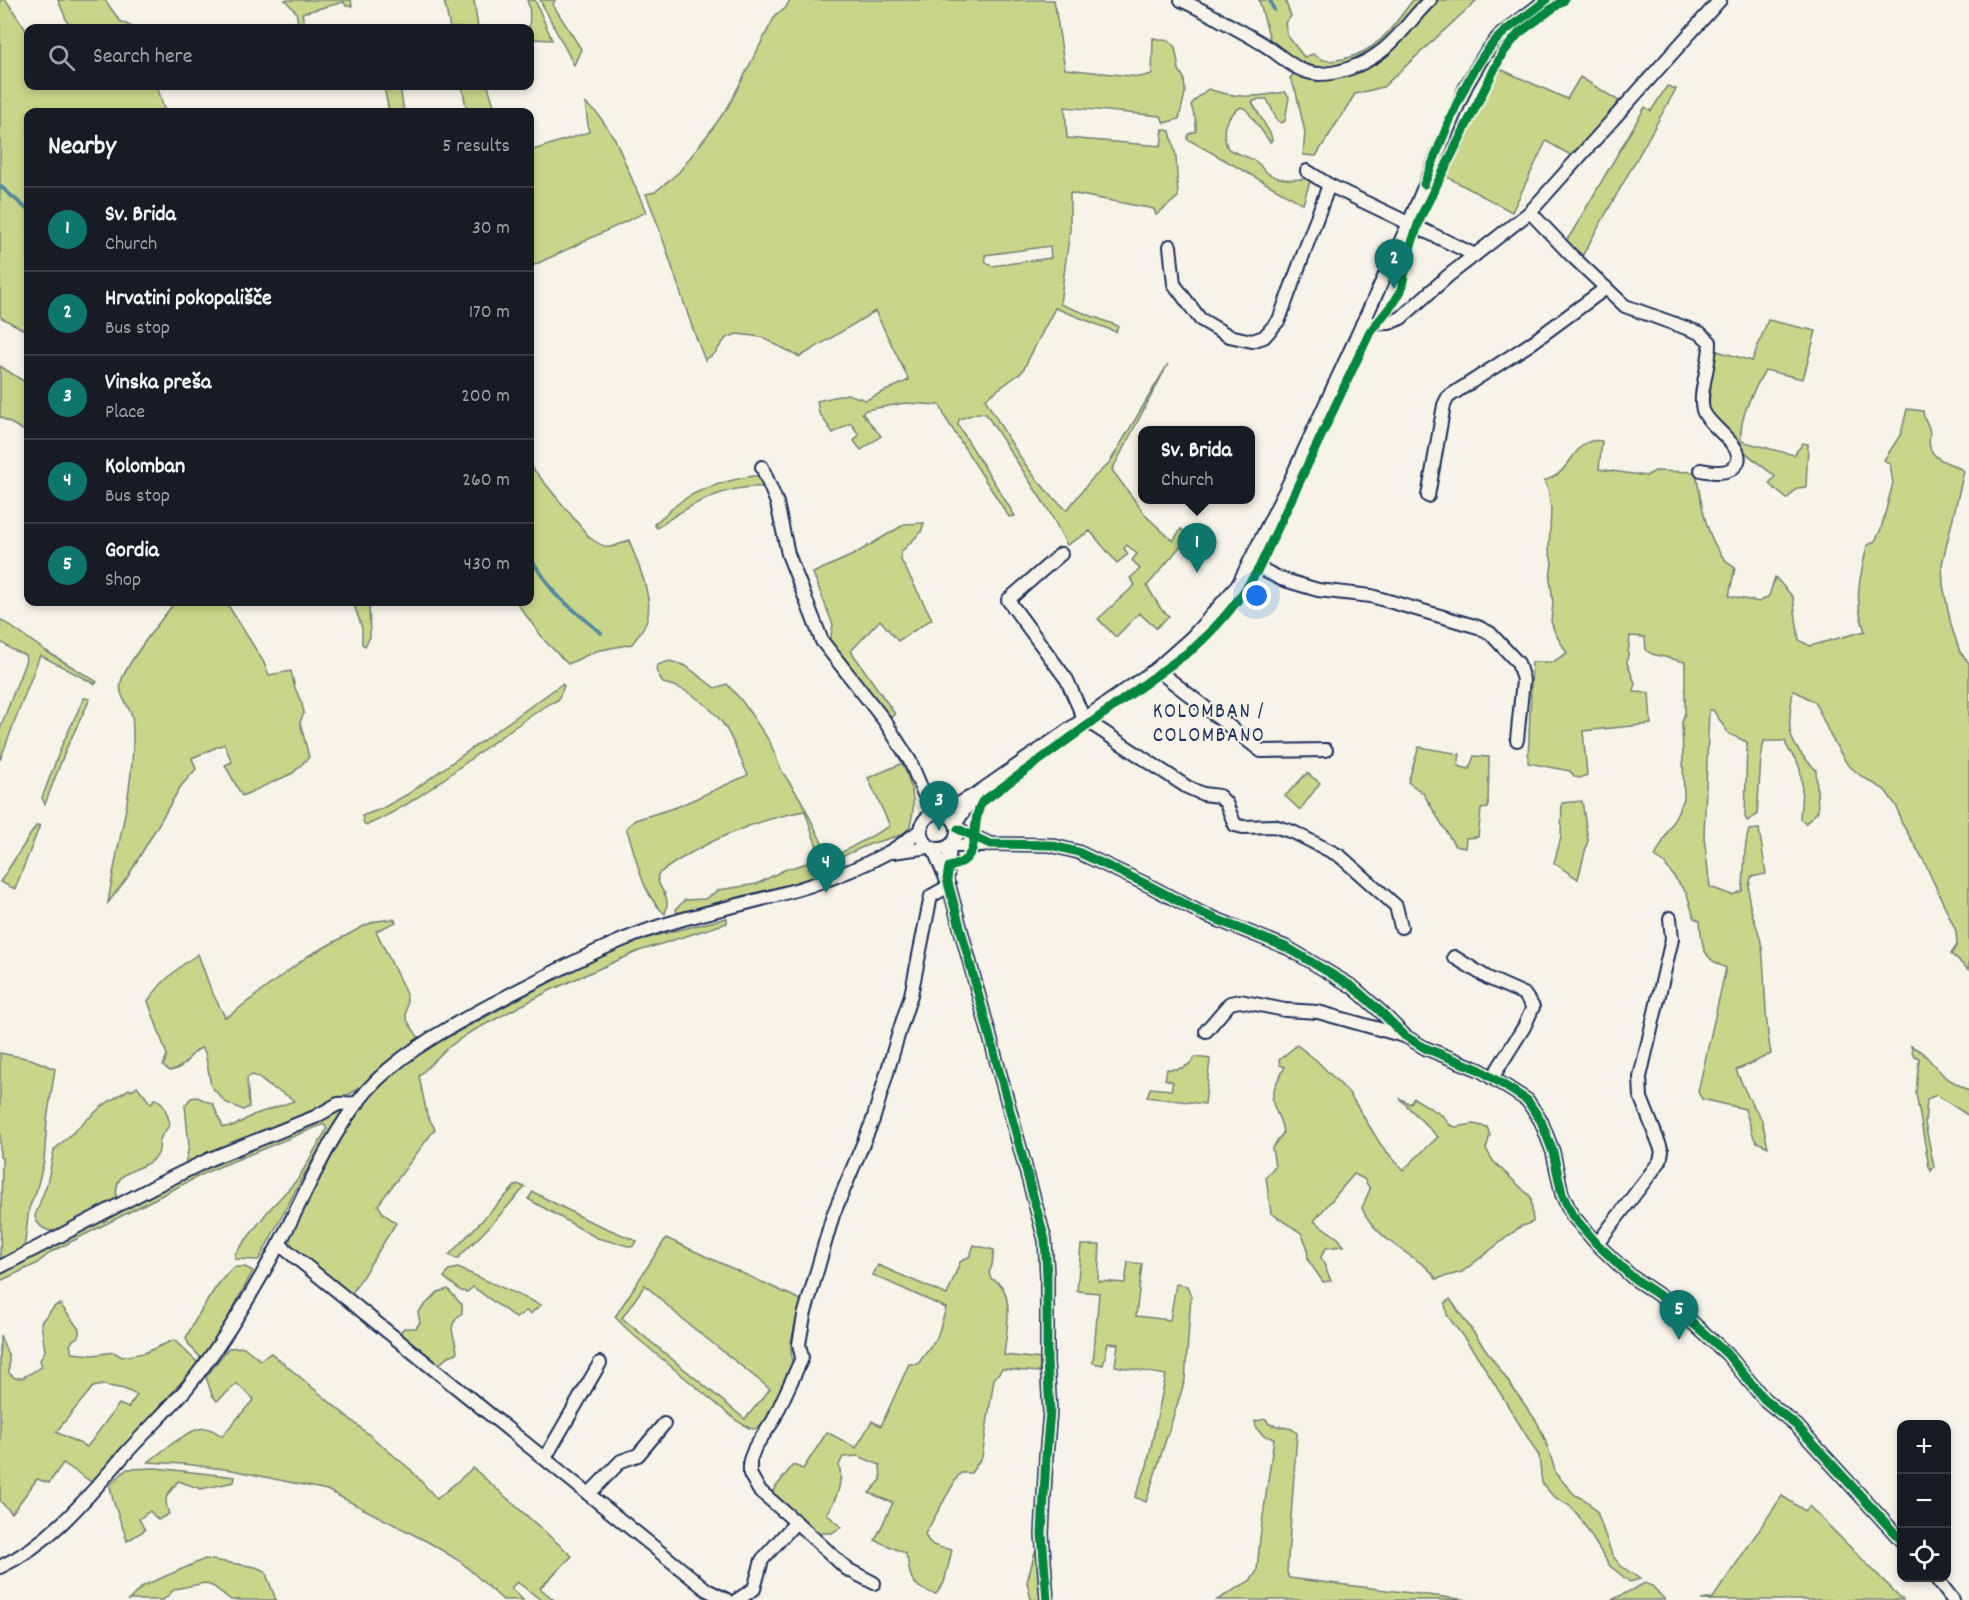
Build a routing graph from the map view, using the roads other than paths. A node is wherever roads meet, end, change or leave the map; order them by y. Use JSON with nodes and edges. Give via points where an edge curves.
{"nodes":[{"id":1,"x":1181,"y":0,"type":"edge"},
{"id":2,"x":1430,"y":0,"type":"edge"},
{"id":3,"x":1546,"y":0,"type":"edge"},
{"id":4,"x":1720,"y":0,"type":"edge"},
{"id":5,"x":1307,"y":171,"type":"dead end"},
{"id":6,"x":1329,"y":185,"type":"junction"},
{"id":7,"x":1530,"y":212,"type":"junction"},
{"id":8,"x":1409,"y":223,"type":"junction"},
{"id":9,"x":1170,"y":246,"type":"dead end"},
{"id":10,"x":1475,"y":255,"type":"junction"},
{"id":11,"x":1606,"y":288,"type":"junction"},
{"id":12,"x":1362,"y":324,"type":"junction"},
{"id":13,"x":762,"y":466,"type":"dead end"},
{"id":14,"x":1701,"y":470,"type":"dead end"},
{"id":15,"x":1428,"y":496,"type":"dead end"},
{"id":16,"x":1061,"y":554,"type":"dead end"},
{"id":17,"x":1251,"y":562,"type":"junction"},
{"id":18,"x":1156,"y":669,"type":"junction"},
{"id":19,"x":1084,"y":719,"type":"junction"},
{"id":20,"x":1517,"y":740,"type":"dead end"},
{"id":21,"x":1326,"y":750,"type":"dead end"},
{"id":22,"x":976,"y":794,"type":"junction"},
{"id":23,"x":931,"y":819,"type":"junction"},
{"id":24,"x":957,"y":826,"type":"junction"},
{"id":25,"x":990,"y":844,"type":"junction"},
{"id":26,"x":950,"y":846,"type":"junction"},
{"id":27,"x":931,"y":848,"type":"junction"},
{"id":28,"x":889,"y":853,"type":"junction"},
{"id":29,"x":948,"y":883,"type":"junction"},
{"id":30,"x":1670,"y":918,"type":"dead end"},
{"id":31,"x":1401,"y":927,"type":"dead end"},
{"id":32,"x":1454,"y":957,"type":"dead end"},
{"id":33,"x":1206,"y":1031,"type":"dead end"},
{"id":34,"x":1405,"y":1036,"type":"junction"},
{"id":35,"x":1492,"y":1078,"type":"junction"},
{"id":36,"x":358,"y":1103,"type":"junction"},
{"id":37,"x":279,"y":1244,"type":"junction"},
{"id":38,"x":1597,"y":1244,"type":"junction"},
{"id":39,"x":0,"y":1267,"type":"edge"},
{"id":40,"x":600,"y":1363,"type":"dead end"},
{"id":41,"x":664,"y":1424,"type":"dead end"},
{"id":42,"x":544,"y":1458,"type":"junction"},
{"id":43,"x":590,"y":1494,"type":"junction"},
{"id":44,"x":796,"y":1522,"type":"junction"},
{"id":45,"x":1897,"y":1536,"type":"edge"},
{"id":46,"x":0,"y":1567,"type":"edge"},
{"id":47,"x":1939,"y":1582,"type":"edge"},
{"id":48,"x":874,"y":1583,"type":"dead end"},
{"id":49,"x":1949,"y":1595,"type":"edge"},
{"id":50,"x":727,"y":1600,"type":"edge"},
{"id":51,"x":737,"y":1600,"type":"edge"},
{"id":52,"x":1047,"y":1600,"type":"edge"}],
"edges":[{"from":1,"to":2,"type":"street","via":[[1220,19],[1298,69],[1317,74],[1365,62],[1398,37]]},
{"from":3,"to":8,"type":"street","via":[[1499,36],[1483,57],[1456,107]]},
{"from":4,"to":7,"type":"street"},
{"from":5,"to":6,"type":"street"},
{"from":6,"to":8,"type":"street"},
{"from":6,"to":9,"type":"street","via":[[1279,320],[1264,337],[1252,341],[1229,336],[1200,318],[1174,284]]},
{"from":7,"to":10,"type":"street"},
{"from":7,"to":11,"type":"street"},
{"from":8,"to":10,"type":"street"},
{"from":8,"to":12,"type":"street"},
{"from":10,"to":12,"type":"street","via":[[1401,318],[1389,323]]},
{"from":11,"to":14,"type":"street","via":[[1625,306],[1700,333],[1710,342],[1703,411],[1739,456],[1731,469]]},
{"from":11,"to":15,"type":"street","via":[[1448,397]]},
{"from":12,"to":17,"type":"street"},
{"from":13,"to":23,"type":"street","via":[[777,503],[788,554],[822,640],[884,720],[910,761]]},
{"from":16,"to":19,"type":"street","via":[[1008,600],[1067,680]]},
{"from":17,"to":18,"type":"street","via":[[1217,609]]},
{"from":17,"to":20,"type":"street","via":[[1281,579],[1318,590],[1371,596],[1490,633],[1518,663],[1523,680]]},
{"from":18,"to":19,"type":"street"},
{"from":18,"to":21,"type":"street","via":[[1261,751]]},
{"from":19,"to":22,"type":"street"},
{"from":19,"to":31,"type":"street","via":[[1187,787],[1219,796],[1235,825],[1274,826],[1340,856],[1396,906]]},
{"from":22,"to":23,"type":"street"},
{"from":22,"to":24,"type":"street"},
{"from":23,"to":24,"type":"street","via":[[951,817]]},
{"from":23,"to":27,"type":"street","via":[[923,840]]},
{"from":23,"to":28,"type":"street"},
{"from":24,"to":25,"type":"street"},
{"from":24,"to":26,"type":"street","via":[[956,838]]},
{"from":25,"to":26,"type":"street"},
{"from":25,"to":34,"type":"street","via":[[1050,844],[1078,852],[1201,913],[1288,948],[1353,987]]},
{"from":26,"to":27,"type":"street"},
{"from":26,"to":29,"type":"street"},
{"from":27,"to":28,"type":"street"},
{"from":27,"to":29,"type":"street"},
{"from":28,"to":36,"type":"street","via":[[808,888],[680,920],[591,954],[452,1026],[411,1052],[376,1081]]},
{"from":29,"to":44,"type":"street","via":[[931,896],[907,1007],[873,1120],[833,1215],[804,1316],[802,1358],[750,1460],[750,1474],[759,1490]]},
{"from":29,"to":52,"type":"street","via":[[1045,1240],[1050,1411],[1042,1534]]},
{"from":30,"to":38,"type":"street","via":[[1672,939],[1640,1077],[1641,1098],[1662,1151],[1660,1161]]},
{"from":32,"to":35,"type":"street","via":[[1524,994],[1533,1007]]},
{"from":33,"to":34,"type":"street","via":[[1230,1003],[1240,1001],[1318,1012]]},
{"from":34,"to":35,"type":"street"},
{"from":35,"to":38,"type":"street","via":[[1527,1100],[1541,1120],[1562,1194],[1572,1215]]},
{"from":36,"to":37,"type":"street","via":[[319,1164]]},
{"from":36,"to":39,"type":"street","via":[[338,1104],[155,1185]]},
{"from":37,"to":42,"type":"street"},
{"from":37,"to":46,"type":"street","via":[[218,1347],[185,1389],[93,1492],[37,1546]]},
{"from":38,"to":45,"type":"street","via":[[1727,1354],[1764,1399],[1797,1426]]},
{"from":40,"to":42,"type":"street"},
{"from":41,"to":43,"type":"street","via":[[638,1455],[621,1461]]},
{"from":42,"to":43,"type":"street"},
{"from":43,"to":50,"type":"street","via":[[707,1590]]},
{"from":44,"to":48,"type":"street","via":[[847,1569]]},
{"from":44,"to":51,"type":"street","via":[[762,1560],[754,1589]]},
{"from":47,"to":49,"type":"street"}]}
